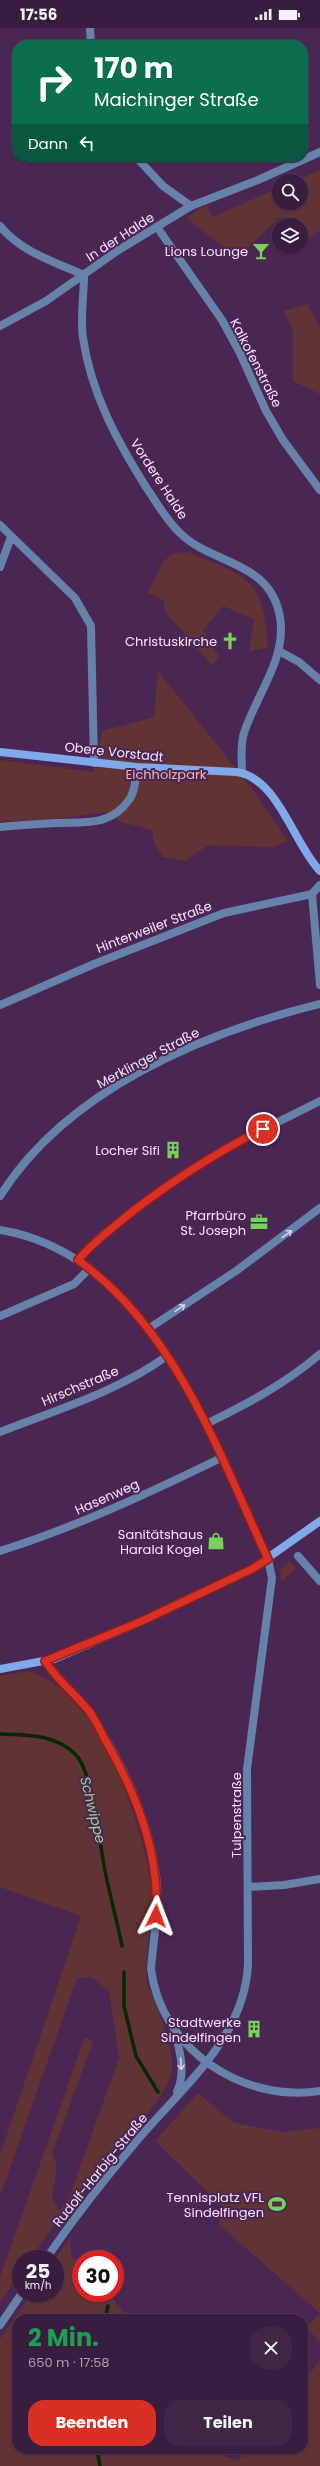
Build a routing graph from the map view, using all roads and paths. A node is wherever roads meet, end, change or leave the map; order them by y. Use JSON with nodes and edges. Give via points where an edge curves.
{"nodes":[{"id":1,"x":90,"y":28,"type":"edge"},
{"id":2,"x":91,"y":40,"type":"edge"},
{"id":3,"x":320,"y":152,"type":"edge"},
{"id":4,"x":308,"y":157,"type":"edge"},
{"id":5,"x":141,"y":162,"type":"edge"},
{"id":6,"x":298,"y":162,"type":"edge"},
{"id":7,"x":191,"y":206,"type":"junction"},
{"id":8,"x":0,"y":226,"type":"edge"},
{"id":9,"x":157,"y":227,"type":"junction"},
{"id":10,"x":84,"y":275,"type":"junction"},
{"id":11,"x":0,"y":326,"type":"edge"},
{"id":12,"x":320,"y":490,"type":"edge"},
{"id":13,"x":0,"y":525,"type":"edge"},
{"id":14,"x":11,"y":537,"type":"junction"},
{"id":15,"x":0,"y":568,"type":"edge"},
{"id":16,"x":279,"y":651,"type":"junction"},
{"id":17,"x":320,"y":680,"type":"edge"},
{"id":18,"x":0,"y":752,"type":"edge"},
{"id":19,"x":94,"y":763,"type":"junction"},
{"id":20,"x":137,"y":768,"type":"junction"},
{"id":21,"x":242,"y":772,"type":"junction"},
{"id":22,"x":0,"y":827,"type":"edge"},
{"id":23,"x":320,"y":871,"type":"edge"},
{"id":24,"x":320,"y":885,"type":"edge"},
{"id":25,"x":312,"y":894,"type":"junction"},
{"id":26,"x":320,"y":985,"type":"edge"},
{"id":27,"x":320,"y":1004,"type":"edge"},
{"id":28,"x":0,"y":1005,"type":"edge"},
{"id":29,"x":320,"y":1100,"type":"edge"},
{"id":30,"x":0,"y":1196,"type":"edge"},
{"id":31,"x":320,"y":1208,"type":"edge"},
{"id":32,"x":0,"y":1230,"type":"edge"},
{"id":33,"x":78,"y":1260,"type":"junction"},
{"id":34,"x":90,"y":1268,"type":"junction"},
{"id":35,"x":0,"y":1316,"type":"edge"},
{"id":36,"x":148,"y":1329,"type":"junction"},
{"id":37,"x":320,"y":1354,"type":"edge"},
{"id":38,"x":167,"y":1356,"type":"junction"},
{"id":39,"x":206,"y":1424,"type":"junction"},
{"id":40,"x":0,"y":1432,"type":"edge"},
{"id":41,"x":221,"y":1458,"type":"junction"},
{"id":42,"x":320,"y":1522,"type":"edge"},
{"id":43,"x":0,"y":1551,"type":"edge"},
{"id":44,"x":298,"y":1556,"type":"dead end"},
{"id":45,"x":268,"y":1559,"type":"junction"},
{"id":46,"x":320,"y":1581,"type":"edge"},
{"id":47,"x":45,"y":1661,"type":"junction"},
{"id":48,"x":0,"y":1670,"type":"edge"},
{"id":49,"x":320,"y":1879,"type":"edge"},
{"id":50,"x":248,"y":1887,"type":"junction"},
{"id":51,"x":174,"y":2029,"type":"junction"},
{"id":52,"x":207,"y":2062,"type":"junction"},
{"id":53,"x":320,"y":2091,"type":"edge"},
{"id":54,"x":174,"y":2099,"type":"junction"},
{"id":55,"x":52,"y":2250,"type":"edge"},
{"id":56,"x":16,"y":2302,"type":"edge"},
{"id":57,"x":0,"y":2325,"type":"edge"}],
"edges":[{"from":1,"to":2,"type":"street"},
{"from":3,"to":4,"type":"street","name":"In der Halde"},
{"from":5,"to":7,"type":"street","via":[[163,186]]},
{"from":6,"to":7,"type":"street","name":"In der Halde"},
{"from":7,"to":9,"type":"street","name":"In der Halde"},
{"from":8,"to":10,"type":"street","name":"In der Halde","via":[[10,237],[30,250]]},
{"from":9,"to":10,"type":"street","name":"In der Halde","via":[[117,250]]},
{"from":9,"to":12,"type":"street","name":"Kalkofenstraße","via":[[222,320],[266,411],[283,440]]},
{"from":10,"to":11,"type":"street","via":[[28,312]]},
{"from":10,"to":16,"type":"street","name":"Vordere Halde","via":[[83,336],[96,393],[108,418],[135,469],[166,518],[180,534],[190,543],[244,567],[266,586],[280,615]]},
{"from":13,"to":14,"type":"street"},
{"from":14,"to":15,"type":"street"},
{"from":14,"to":19,"type":"street","via":[[75,598],[91,626]]},
{"from":16,"to":17,"type":"street","via":[[299,662]]},
{"from":16,"to":21,"type":"street","name":"Vordere Halde","via":[[244,734]]},
{"from":18,"to":19,"type":"main road","name":"Obere Vorstadt"},
{"from":19,"to":20,"type":"main road","name":"Obere Vorstadt"},
{"from":20,"to":21,"type":"main road","name":"Obere Vorstadt"},
{"from":20,"to":22,"type":"street","via":[[129,800],[110,817],[81,824]]},
{"from":21,"to":23,"type":"main road","name":"Obere Vorstadt","via":[[256,777],[263,784]]},
{"from":24,"to":25,"type":"street"},
{"from":25,"to":26,"type":"street"},
{"from":25,"to":28,"type":"street","name":"Hinterweiler Straße","via":[[224,913],[94,964]]},
{"from":27,"to":30,"type":"street","name":"Merklinger Straße","via":[[276,1015],[210,1039],[129,1079],[84,1107],[54,1130],[27,1159]]},
{"from":29,"to":33,"type":"street","via":[[226,1148],[166,1186],[98,1238]]},
{"from":36,"to":31,"type":"street","one_way":true,"via":[[236,1271]]},
{"from":32,"to":33,"type":"street","name":"Tulpenstraße","via":[[32,1237]]},
{"from":33,"to":34,"type":"street","name":"Tulpenstraße"},
{"from":34,"to":35,"type":"street","via":[[74,1284]]},
{"from":34,"to":36,"type":"street","name":"Tulpenstraße","via":[[121,1296]]},
{"from":36,"to":38,"type":"street","name":"Tulpenstraße"},
{"from":37,"to":39,"type":"street","via":[[268,1393]]},
{"from":38,"to":39,"type":"street","name":"Tulpenstraße"},
{"from":38,"to":40,"type":"street","name":"Hirschstraße","via":[[101,1392]]},
{"from":39,"to":41,"type":"street","name":"Tulpenstraße"},
{"from":41,"to":43,"type":"street","name":"Hasenweg","via":[[110,1510]]},
{"from":41,"to":45,"type":"street","name":"Tulpenstraße"},
{"from":42,"to":45,"type":"main road"},
{"from":44,"to":46,"type":"street"},
{"from":45,"to":47,"type":"main road","via":[[142,1621]]},
{"from":45,"to":50,"type":"street","name":"Tulpenstraße","via":[[272,1590],[247,1769]]},
{"from":47,"to":48,"type":"main road"},
{"from":47,"to":51,"type":"street","via":[[90,1712],[121,1768],[139,1809],[151,1849],[157,1885],[152,1979],[157,1997]]},
{"from":49,"to":50,"type":"street"},
{"from":50,"to":52,"type":"street","name":"Tulpenstraße","via":[[248,1977],[245,1990],[230,2024]]},
{"from":51,"to":52,"type":"street"},
{"from":51,"to":54,"type":"street","name":"Rudolf-Harbig-Straße","one_way":true,"via":[[182,2062],[182,2082]]},
{"from":52,"to":53,"type":"street","via":[[235,2080],[253,2087],[277,2091]]},
{"from":52,"to":54,"type":"street","name":"Rudolf-Harbig-Straße"},
{"from":54,"to":55,"type":"street","name":"Rudolf-Harbig-Straße","via":[[92,2195]]},
{"from":56,"to":57,"type":"street"}]}
